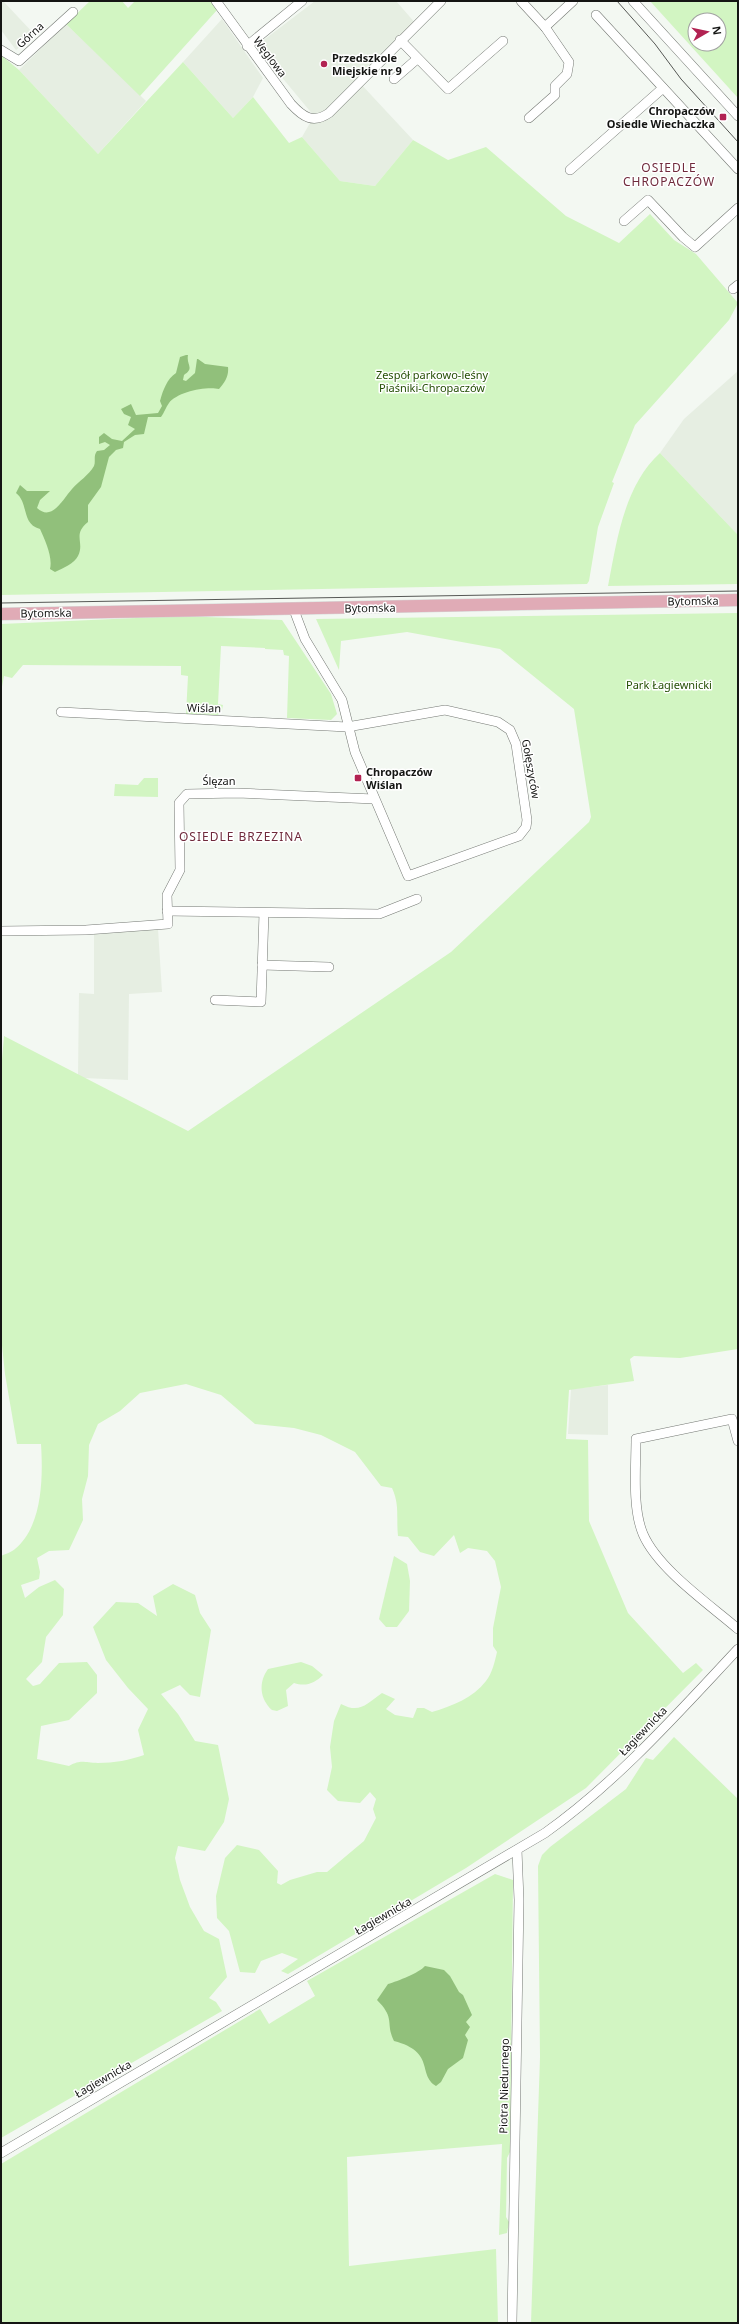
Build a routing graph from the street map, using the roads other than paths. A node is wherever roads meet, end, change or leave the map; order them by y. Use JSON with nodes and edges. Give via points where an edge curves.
{"nodes":[{"id":1,"x":216,"y":1,"type":"edge"},
{"id":2,"x":302,"y":1,"type":"edge"},
{"id":3,"x":442,"y":1,"type":"edge"},
{"id":4,"x":521,"y":1,"type":"edge"},
{"id":5,"x":573,"y":1,"type":"edge"},
{"id":6,"x":633,"y":1,"type":"edge"},
{"id":7,"x":73,"y":12,"type":"dead end"},
{"id":8,"x":596,"y":15,"type":"dead end"},
{"id":9,"x":545,"y":27,"type":"junction"},
{"id":10,"x":400,"y":40,"type":"junction"},
{"id":11,"x":503,"y":41,"type":"dead end"},
{"id":12,"x":247,"y":46,"type":"junction"},
{"id":13,"x":1,"y":50,"type":"edge"},
{"id":14,"x":417,"y":59,"type":"junction"},
{"id":15,"x":394,"y":79,"type":"dead end"},
{"id":16,"x":663,"y":88,"type":"junction"},
{"id":17,"x":738,"y":116,"type":"edge"},
{"id":18,"x":529,"y":118,"type":"dead end"},
{"id":19,"x":738,"y":169,"type":"edge"},
{"id":20,"x":570,"y":170,"type":"dead end"},
{"id":21,"x":738,"y":208,"type":"edge"},
{"id":22,"x":624,"y":221,"type":"dead end"},
{"id":23,"x":738,"y":600,"type":"edge"},
{"id":24,"x":294,"y":610,"type":"junction"},
{"id":25,"x":1,"y":614,"type":"edge"},
{"id":26,"x":61,"y":712,"type":"dead end"},
{"id":27,"x":347,"y":727,"type":"junction"},
{"id":28,"x":374,"y":799,"type":"junction"},
{"id":29,"x":417,"y":899,"type":"dead end"},
{"id":30,"x":167,"y":911,"type":"junction"},
{"id":31,"x":264,"y":913,"type":"junction"},
{"id":32,"x":1,"y":931,"type":"edge"},
{"id":33,"x":262,"y":965,"type":"junction"},
{"id":34,"x":329,"y":967,"type":"dead end"},
{"id":35,"x":216,"y":1000,"type":"dead end"},
{"id":36,"x":738,"y":1441,"type":"edge"},
{"id":37,"x":738,"y":1629,"type":"edge"},
{"id":38,"x":738,"y":1649,"type":"edge"},
{"id":39,"x":517,"y":1850,"type":"junction"},
{"id":40,"x":1,"y":2153,"type":"edge"},
{"id":41,"x":512,"y":2323,"type":"edge"}],
"edges":[{"from":1,"to":12,"type":"street","name":"Węglowa"},
{"from":2,"to":12,"type":"street"},
{"from":3,"to":10,"type":"street"},
{"from":4,"to":9,"type":"street"},
{"from":5,"to":9,"type":"street"},
{"from":6,"to":17,"type":"street"},
{"from":7,"to":13,"type":"street","name":"Górna","via":[[19,61]]},
{"from":8,"to":16,"type":"street"},
{"from":9,"to":18,"type":"street","via":[[568,59],[569,70],[555,86],[555,95]]},
{"from":10,"to":12,"type":"street","name":"Węglowa","via":[[329,113],[323,118],[312,120],[291,104]]},
{"from":10,"to":14,"type":"street"},
{"from":11,"to":14,"type":"street","via":[[448,89]]},
{"from":14,"to":15,"type":"street"},
{"from":16,"to":19,"type":"street"},
{"from":16,"to":20,"type":"street"},
{"from":21,"to":22,"type":"street","via":[[695,247],[648,200]]},
{"from":23,"to":24,"type":"main road","name":"Bytomska"},
{"from":24,"to":25,"type":"main road","name":"Bytomska"},
{"from":24,"to":27,"type":"street","via":[[305,639],[342,700]]},
{"from":26,"to":27,"type":"street","name":"Wiślan"},
{"from":27,"to":28,"type":"street"},
{"from":27,"to":28,"type":"street","name":"Gołęszyców","via":[[445,710],[505,725],[514,737],[527,820],[524,832],[516,838],[408,876]]},
{"from":28,"to":30,"type":"street","name":"Ślęzan","via":[[237,793],[187,794],[179,803],[180,870],[167,895]]},
{"from":29,"to":31,"type":"street","via":[[379,914]]},
{"from":30,"to":31,"type":"street"},
{"from":30,"to":32,"type":"street","name":"Ślęzan","via":[[168,924],[86,930]]},
{"from":31,"to":33,"type":"street"},
{"from":33,"to":34,"type":"street"},
{"from":33,"to":35,"type":"street","via":[[261,1002]]},
{"from":36,"to":37,"type":"street","via":[[732,1419],[636,1439],[637,1501],[642,1533],[652,1550],[668,1568]]},
{"from":38,"to":39,"type":"street","name":"Łagiewnicka","via":[[604,1787],[563,1820]]},
{"from":39,"to":40,"type":"street","name":"Łagiewnicka"},
{"from":39,"to":41,"type":"street","name":"Piotra Niedurnego","via":[[519,1900]]}]}
